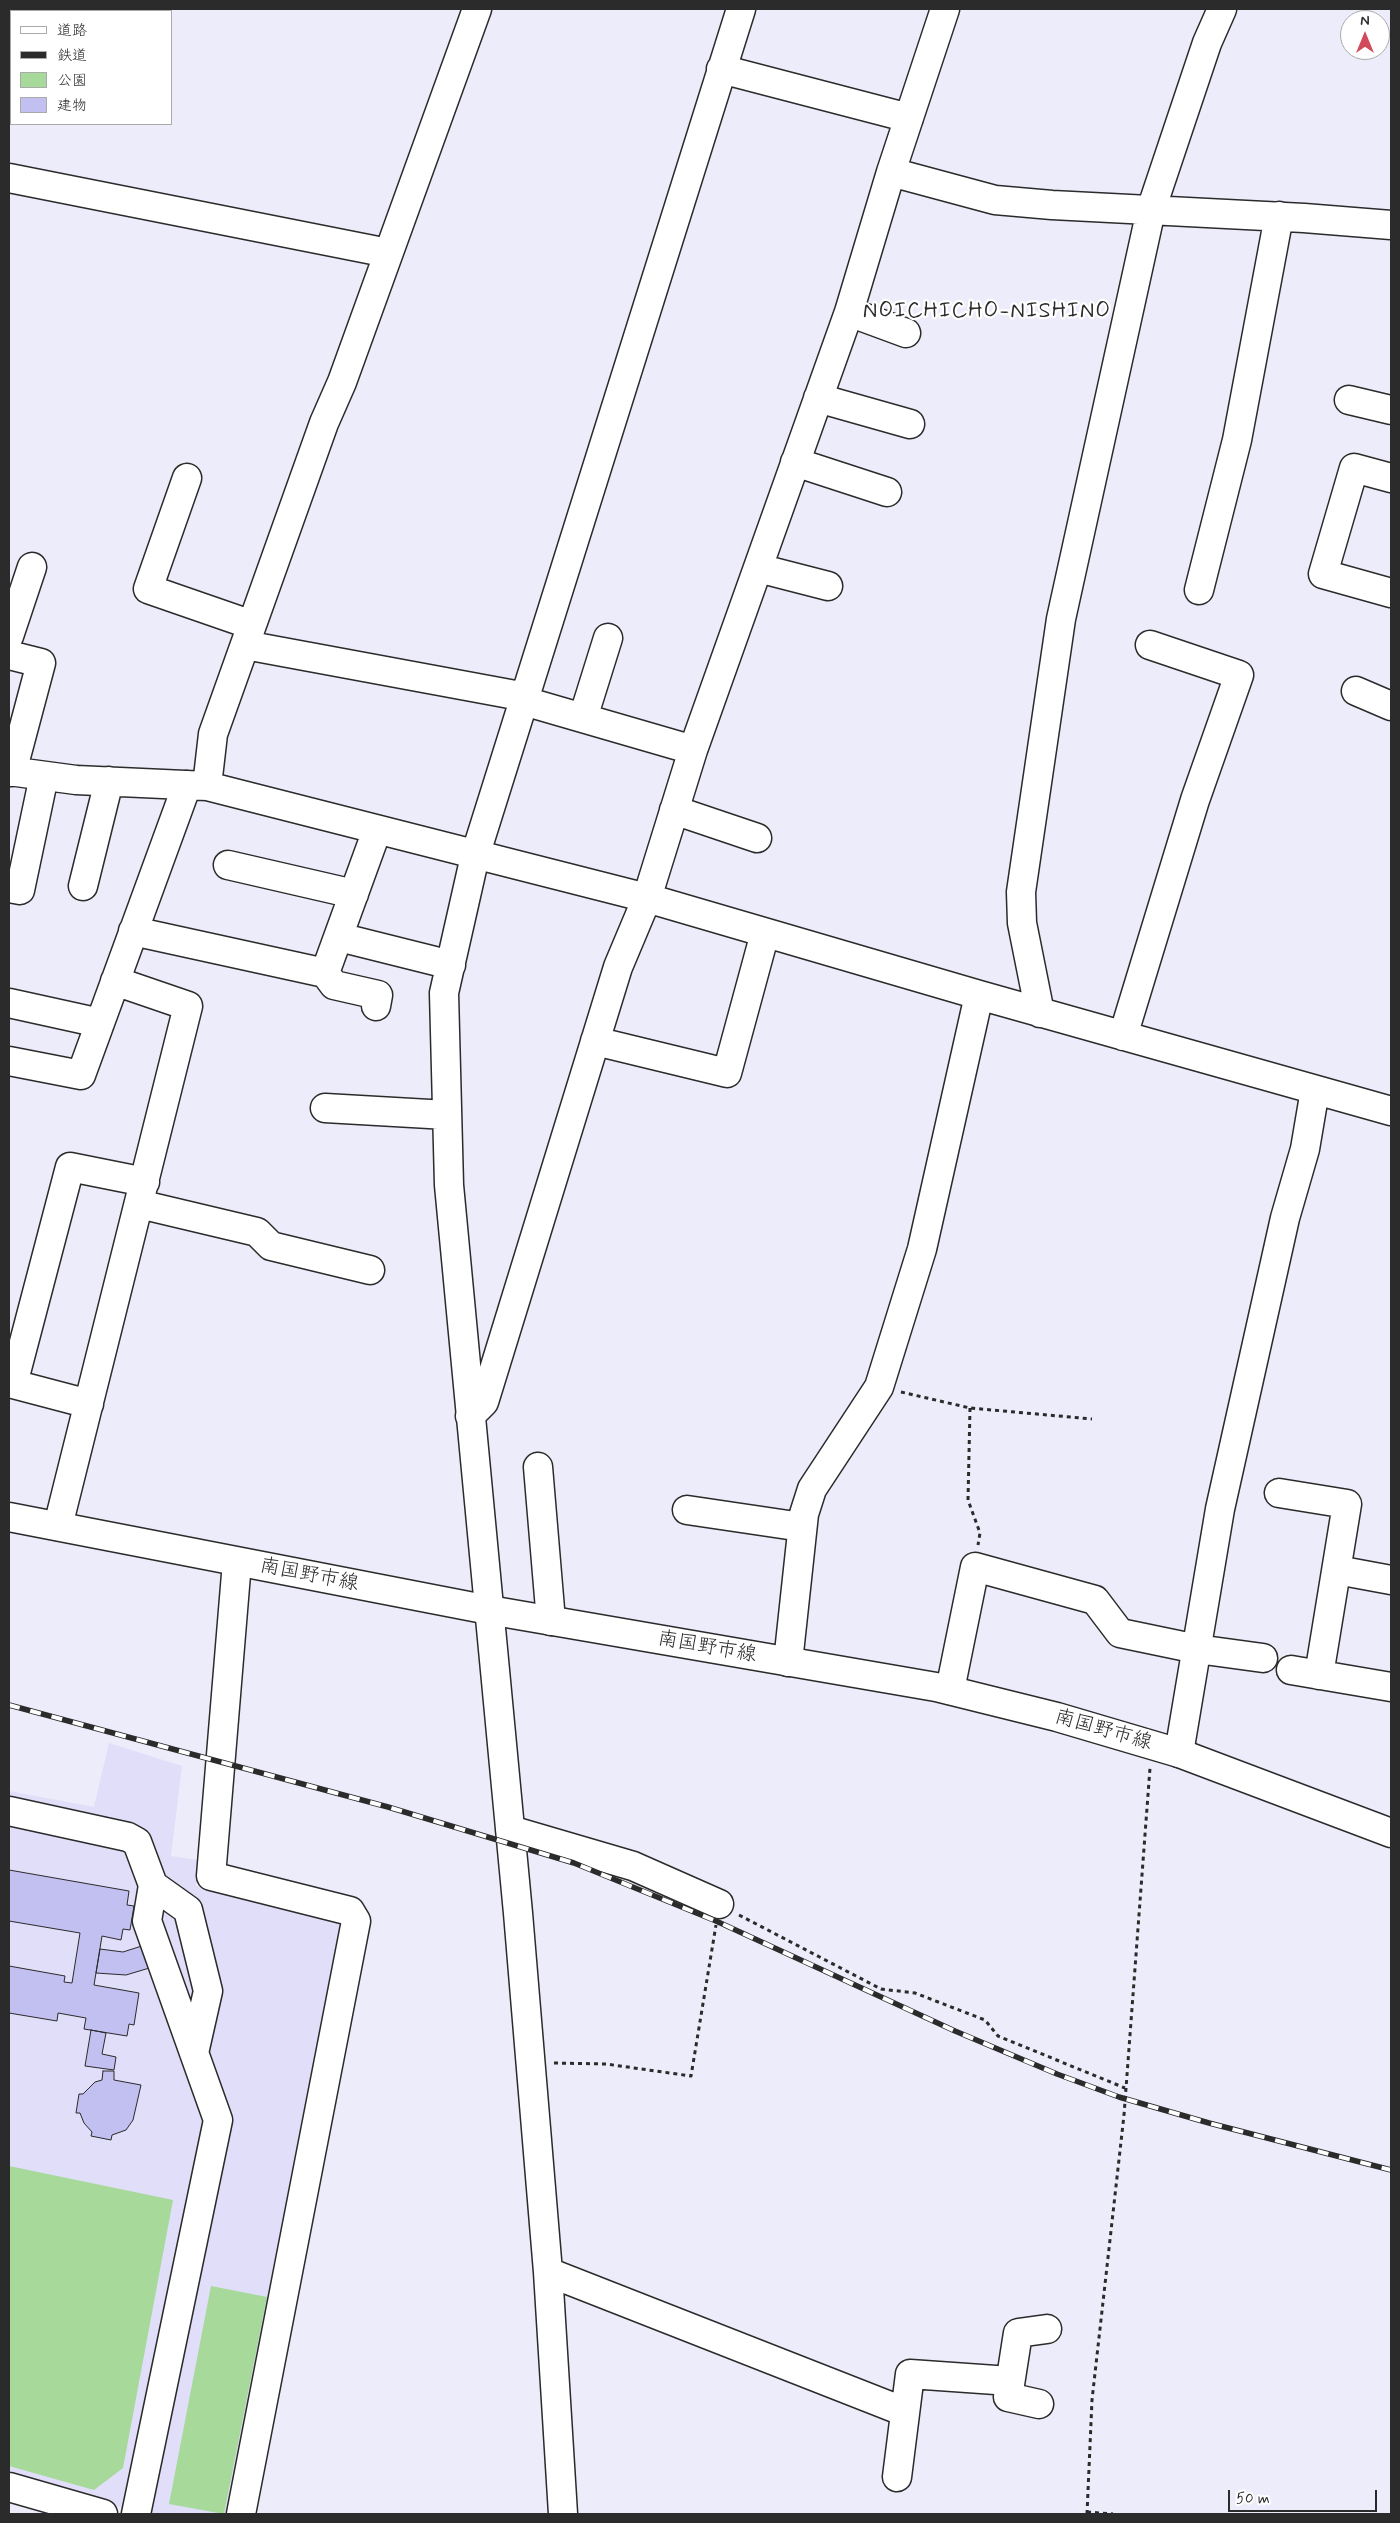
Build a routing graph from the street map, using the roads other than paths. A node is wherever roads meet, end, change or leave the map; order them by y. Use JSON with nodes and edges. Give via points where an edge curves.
{"nodes":[{"id":1,"x":477,"y":9,"type":"edge"},
{"id":2,"x":741,"y":9,"type":"edge"},
{"id":3,"x":945,"y":9,"type":"edge"},
{"id":4,"x":1222,"y":9,"type":"edge"},
{"id":5,"x":722,"y":69,"type":"junction"},
{"id":6,"x":909,"y":118,"type":"junction"},
{"id":7,"x":891,"y":172,"type":"junction"},
{"id":8,"x":9,"y":178,"type":"edge"},
{"id":9,"x":1151,"y":210,"type":"junction"},
{"id":10,"x":1279,"y":216,"type":"junction"},
{"id":11,"x":1391,"y":225,"type":"edge"},
{"id":12,"x":388,"y":253,"type":"junction"},
{"id":13,"x":849,"y":312,"type":"junction"},
{"id":14,"x":906,"y":333,"type":"dead end"},
{"id":15,"x":818,"y":398,"type":"junction"},
{"id":16,"x":910,"y":424,"type":"dead end"},
{"id":17,"x":795,"y":462,"type":"junction"},
{"id":18,"x":187,"y":478,"type":"dead end"},
{"id":19,"x":1391,"y":478,"type":"edge"},
{"id":20,"x":887,"y":492,"type":"dead end"},
{"id":21,"x":32,"y":567,"type":"dead end"},
{"id":22,"x":758,"y":568,"type":"junction"},
{"id":23,"x":828,"y":586,"type":"dead end"},
{"id":24,"x":1199,"y":590,"type":"dead end"},
{"id":25,"x":1391,"y":593,"type":"edge"},
{"id":26,"x":248,"y":635,"type":"junction"},
{"id":27,"x":9,"y":636,"type":"edge"},
{"id":28,"x":608,"y":638,"type":"dead end"},
{"id":29,"x":1150,"y":645,"type":"dead end"},
{"id":30,"x":9,"y":655,"type":"edge"},
{"id":31,"x":1356,"y":691,"type":"dead end"},
{"id":32,"x":525,"y":699,"type":"junction"},
{"id":33,"x":1391,"y":706,"type":"edge"},
{"id":34,"x":583,"y":718,"type":"junction"},
{"id":35,"x":693,"y":750,"type":"junction"},
{"id":36,"x":10,"y":771,"type":"edge"},
{"id":37,"x":44,"y":776,"type":"junction"},
{"id":38,"x":109,"y":781,"type":"junction"},
{"id":39,"x":197,"y":786,"type":"junction"},
{"id":40,"x":674,"y":810,"type":"junction"},
{"id":41,"x":377,"y":830,"type":"junction"},
{"id":42,"x":757,"y":838,"type":"dead end"},
{"id":43,"x":475,"y":856,"type":"junction"},
{"id":44,"x":228,"y":865,"type":"dead end"},
{"id":45,"x":83,"y":886,"type":"dead end"},
{"id":46,"x":9,"y":888,"type":"edge"},
{"id":47,"x":354,"y":894,"type":"junction"},
{"id":48,"x":647,"y":898,"type":"junction"},
{"id":49,"x":133,"y":931,"type":"junction"},
{"id":50,"x":766,"y":933,"type":"junction"},
{"id":51,"x":339,"y":937,"type":"junction"},
{"id":52,"x":451,"y":965,"type":"junction"},
{"id":53,"x":325,"y":974,"type":"junction"},
{"id":54,"x":115,"y":981,"type":"junction"},
{"id":55,"x":979,"y":996,"type":"junction"},
{"id":56,"x":9,"y":1003,"type":"edge"},
{"id":57,"x":376,"y":1006,"type":"dead end"},
{"id":58,"x":1040,"y":1013,"type":"junction"},
{"id":59,"x":100,"y":1023,"type":"junction"},
{"id":60,"x":1123,"y":1036,"type":"junction"},
{"id":61,"x":595,"y":1041,"type":"junction"},
{"id":62,"x":9,"y":1061,"type":"edge"},
{"id":63,"x":1314,"y":1090,"type":"junction"},
{"id":64,"x":325,"y":1108,"type":"dead end"},
{"id":65,"x":1391,"y":1111,"type":"edge"},
{"id":66,"x":447,"y":1115,"type":"junction"},
{"id":67,"x":142,"y":1193,"type":"junction"},
{"id":68,"x":370,"y":1270,"type":"dead end"},
{"id":69,"x":89,"y":1404,"type":"junction"},
{"id":70,"x":470,"y":1416,"type":"junction"},
{"id":71,"x":538,"y":1467,"type":"dead end"},
{"id":72,"x":1279,"y":1493,"type":"dead end"},
{"id":73,"x":687,"y":1510,"type":"dead end"},
{"id":74,"x":9,"y":1517,"type":"edge"},
{"id":75,"x":58,"y":1526,"type":"junction"},
{"id":76,"x":802,"y":1527,"type":"junction"},
{"id":77,"x":237,"y":1562,"type":"junction"},
{"id":78,"x":1337,"y":1570,"type":"junction"},
{"id":79,"x":1391,"y":1580,"type":"edge"},
{"id":80,"x":489,"y":1610,"type":"junction"},
{"id":81,"x":551,"y":1621,"type":"junction"},
{"id":82,"x":1197,"y":1649,"type":"junction"},
{"id":83,"x":1263,"y":1658,"type":"dead end"},
{"id":84,"x":788,"y":1662,"type":"junction"},
{"id":85,"x":1291,"y":1670,"type":"dead end"},
{"id":86,"x":1319,"y":1675,"type":"junction"},
{"id":87,"x":1391,"y":1687,"type":"edge"},
{"id":88,"x":950,"y":1690,"type":"junction"},
{"id":89,"x":1179,"y":1753,"type":"junction"},
{"id":90,"x":9,"y":1811,"type":"edge"},
{"id":91,"x":510,"y":1830,"type":"junction"},
{"id":92,"x":1391,"y":1833,"type":"edge"},
{"id":93,"x":153,"y":1885,"type":"junction"},
{"id":94,"x":719,"y":1904,"type":"road end"},
{"id":95,"x":194,"y":2053,"type":"junction"},
{"id":96,"x":548,"y":2272,"type":"junction"},
{"id":97,"x":1047,"y":2329,"type":"dead end"},
{"id":98,"x":1010,"y":2382,"type":"junction"},
{"id":99,"x":1038,"y":2404,"type":"dead end"},
{"id":100,"x":905,"y":2412,"type":"junction"},
{"id":101,"x":897,"y":2478,"type":"dead end"},
{"id":102,"x":9,"y":2487,"type":"edge"},
{"id":103,"x":103,"y":2514,"type":"edge"},
{"id":104,"x":136,"y":2514,"type":"edge"},
{"id":105,"x":241,"y":2514,"type":"edge"},
{"id":106,"x":563,"y":2514,"type":"edge"}],
"edges":[{"from":1,"to":12,"type":"street"},
{"from":2,"to":5,"type":"street"},
{"from":3,"to":6,"type":"street"},
{"from":4,"to":9,"type":"street","via":[[1207,43]]},
{"from":5,"to":6,"type":"street"},
{"from":5,"to":32,"type":"street"},
{"from":6,"to":7,"type":"street"},
{"from":7,"to":9,"type":"street","via":[[995,200]]},
{"from":7,"to":13,"type":"street"},
{"from":8,"to":12,"type":"street"},
{"from":9,"to":10,"type":"street"},
{"from":9,"to":58,"type":"street","via":[[1061,619],[1021,892],[1022,923]]},
{"from":10,"to":11,"type":"street"},
{"from":10,"to":24,"type":"street","via":[[1237,440]]},
{"from":12,"to":26,"type":"street"},
{"from":13,"to":14,"type":"street"},
{"from":13,"to":15,"type":"street"},
{"from":15,"to":16,"type":"street"},
{"from":15,"to":17,"type":"street"},
{"from":17,"to":20,"type":"street"},
{"from":17,"to":22,"type":"street"},
{"from":18,"to":26,"type":"street","via":[[148,589]]},
{"from":19,"to":25,"type":"street","via":[[1354,468],[1322,574]]},
{"from":21,"to":27,"type":"street"},
{"from":22,"to":23,"type":"street"},
{"from":22,"to":35,"type":"street"},
{"from":26,"to":32,"type":"street"},
{"from":26,"to":39,"type":"street"},
{"from":28,"to":34,"type":"street"},
{"from":29,"to":60,"type":"street","via":[[1239,675],[1195,800]]},
{"from":30,"to":36,"type":"street","via":[[41,663]]},
{"from":31,"to":33,"type":"street"},
{"from":32,"to":34,"type":"street"},
{"from":32,"to":43,"type":"street"},
{"from":34,"to":35,"type":"street"},
{"from":35,"to":40,"type":"street"},
{"from":36,"to":37,"type":"street"},
{"from":37,"to":38,"type":"street"},
{"from":37,"to":46,"type":"street","via":[[20,890]]},
{"from":38,"to":39,"type":"street"},
{"from":38,"to":45,"type":"street"},
{"from":39,"to":41,"type":"street"},
{"from":39,"to":49,"type":"street"},
{"from":40,"to":42,"type":"street"},
{"from":40,"to":48,"type":"street"},
{"from":41,"to":43,"type":"street"},
{"from":41,"to":47,"type":"street"},
{"from":43,"to":48,"type":"street"},
{"from":43,"to":52,"type":"street"},
{"from":44,"to":47,"type":"street"},
{"from":47,"to":51,"type":"street"},
{"from":48,"to":50,"type":"street"},
{"from":48,"to":61,"type":"street","via":[[618,967]]},
{"from":49,"to":53,"type":"street"},
{"from":49,"to":54,"type":"street"},
{"from":50,"to":55,"type":"street"},
{"from":50,"to":61,"type":"street","via":[[727,1073]]},
{"from":51,"to":52,"type":"street"},
{"from":51,"to":53,"type":"street"},
{"from":52,"to":66,"type":"street","via":[[444,992]]},
{"from":53,"to":57,"type":"street","via":[[334,985],[378,996]]},
{"from":54,"to":59,"type":"street"},
{"from":54,"to":67,"type":"street","via":[[188,1006]]},
{"from":55,"to":58,"type":"street"},
{"from":55,"to":76,"type":"street","via":[[922,1249],[879,1387],[812,1489]]},
{"from":56,"to":59,"type":"street"},
{"from":58,"to":60,"type":"street"},
{"from":59,"to":62,"type":"street","via":[[81,1075]]},
{"from":60,"to":63,"type":"street"},
{"from":61,"to":70,"type":"street","via":[[484,1402]]},
{"from":63,"to":65,"type":"street"},
{"from":63,"to":82,"type":"street","via":[[1306,1149],[1285,1218],[1242,1401]]},
{"from":64,"to":66,"type":"street"},
{"from":66,"to":70,"type":"street","via":[[449,1184]]},
{"from":67,"to":68,"type":"street","via":[[257,1232],[271,1246]]},
{"from":67,"to":69,"type":"street"},
{"from":67,"to":69,"type":"street","via":[[70,1167],[13,1384]]},
{"from":69,"to":75,"type":"street"},
{"from":70,"to":80,"type":"street"},
{"from":71,"to":81,"type":"street"},
{"from":72,"to":78,"type":"street","via":[[1347,1504]]},
{"from":73,"to":76,"type":"street"},
{"from":74,"to":75,"type":"street","name":"南国野市線"},
{"from":75,"to":77,"type":"street","name":"南国野市線"},
{"from":76,"to":84,"type":"street"},
{"from":77,"to":80,"type":"street","name":"南国野市線"},
{"from":77,"to":105,"type":"street","via":[[212,1876],[350,1911],[356,1921]]},
{"from":78,"to":79,"type":"street"},
{"from":78,"to":86,"type":"street"},
{"from":80,"to":81,"type":"street","name":"南国野市線"},
{"from":80,"to":91,"type":"street"},
{"from":81,"to":84,"type":"street","name":"南国野市線"},
{"from":82,"to":83,"type":"street"},
{"from":82,"to":88,"type":"street","via":[[1120,1633],[1095,1600],[975,1567]]},
{"from":82,"to":89,"type":"street"},
{"from":84,"to":88,"type":"street","name":"南国野市線"},
{"from":85,"to":86,"type":"street"},
{"from":86,"to":87,"type":"street"},
{"from":88,"to":89,"type":"street","name":"南国野市線"},
{"from":89,"to":92,"type":"street","name":"南国野市線"},
{"from":90,"to":93,"type":"street","via":[[128,1837],[137,1842]]},
{"from":91,"to":94,"type":"street","via":[[632,1866]]},
{"from":91,"to":96,"type":"street"},
{"from":93,"to":95,"type":"street","via":[[147,1921]]},
{"from":93,"to":95,"type":"street","via":[[188,1910],[208,1991]]},
{"from":95,"to":104,"type":"street","via":[[218,2120]]},
{"from":96,"to":100,"type":"street"},
{"from":96,"to":106,"type":"street"},
{"from":97,"to":98,"type":"street","via":[[1018,2334]]},
{"from":98,"to":99,"type":"street","via":[[1008,2397]]},
{"from":98,"to":100,"type":"street","via":[[910,2374]]},
{"from":100,"to":101,"type":"street"},
{"from":102,"to":103,"type":"street"}]}
